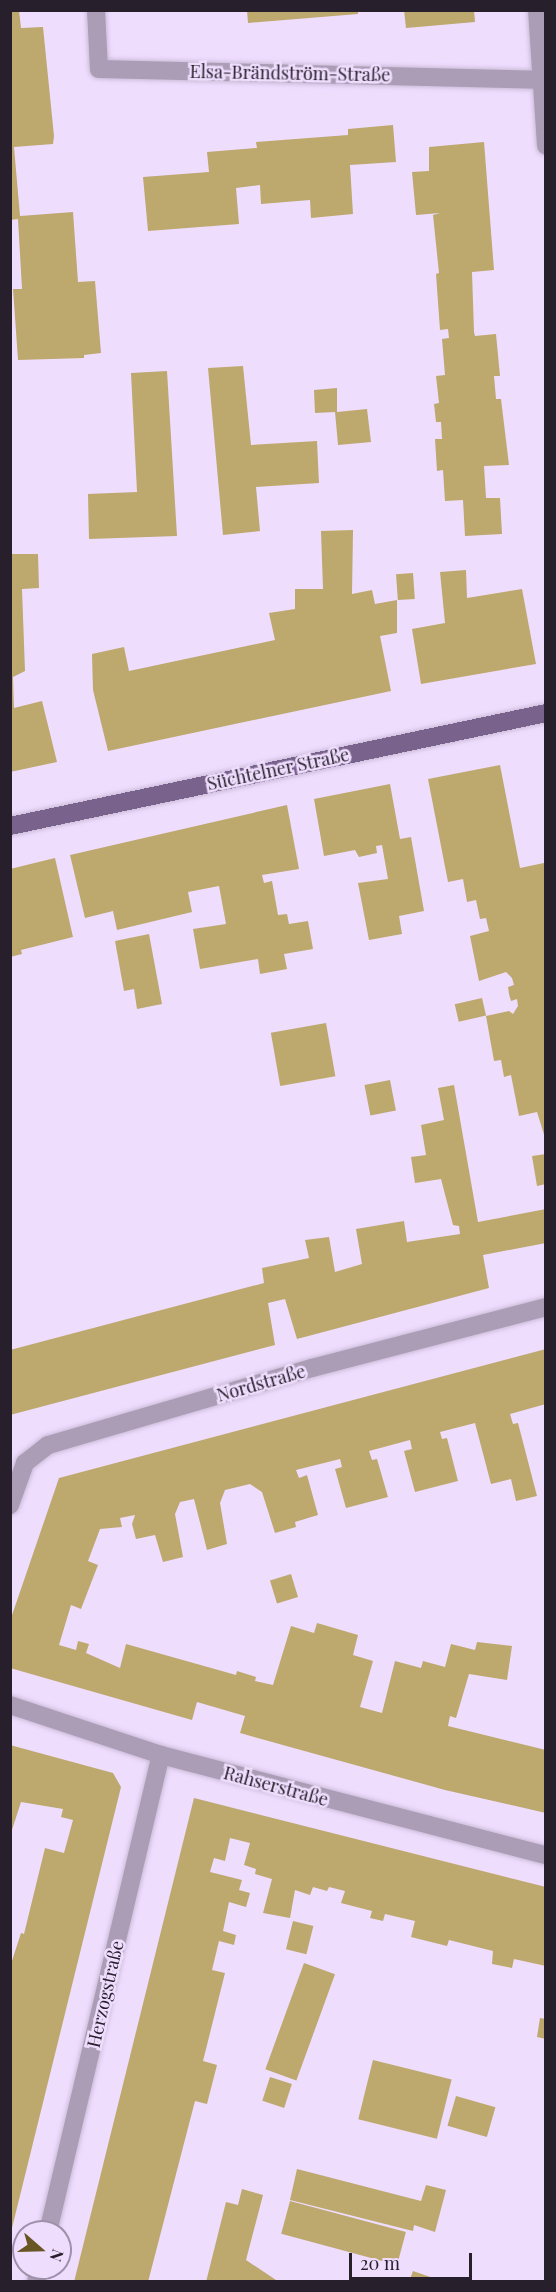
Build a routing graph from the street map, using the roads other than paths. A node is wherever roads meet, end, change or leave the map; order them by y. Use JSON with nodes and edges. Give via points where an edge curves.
{"nodes":[{"id":1,"x":96,"y":10,"type":"edge"},
{"id":2,"x":537,"y":10,"type":"edge"},
{"id":3,"x":539,"y":80,"type":"junction"},
{"id":4,"x":546,"y":146,"type":"edge"},
{"id":5,"x":546,"y":713,"type":"edge"},
{"id":6,"x":10,"y":826,"type":"edge"},
{"id":7,"x":546,"y":1307,"type":"edge"},
{"id":8,"x":10,"y":1505,"type":"edge"},
{"id":9,"x":10,"y":1705,"type":"edge"},
{"id":10,"x":161,"y":1755,"type":"junction"},
{"id":11,"x":546,"y":1856,"type":"edge"},
{"id":12,"x":51,"y":2220,"type":"edge"}],
"edges":[{"from":1,"to":3,"type":"street","name":"Elsa-Brändström-Straße","via":[[99,69]]},
{"from":2,"to":3,"type":"street"},
{"from":3,"to":4,"type":"street"},
{"from":5,"to":6,"type":"main road","name":"Süchtelner Straße"},
{"from":7,"to":8,"type":"street","name":"Nordstraße","via":[[312,1368],[48,1445],[25,1463]]},
{"from":9,"to":10,"type":"street","name":"Rahserstraße"},
{"from":10,"to":11,"type":"street","name":"Rahserstraße"},
{"from":10,"to":12,"type":"street","name":"Herzogstraße"}]}
